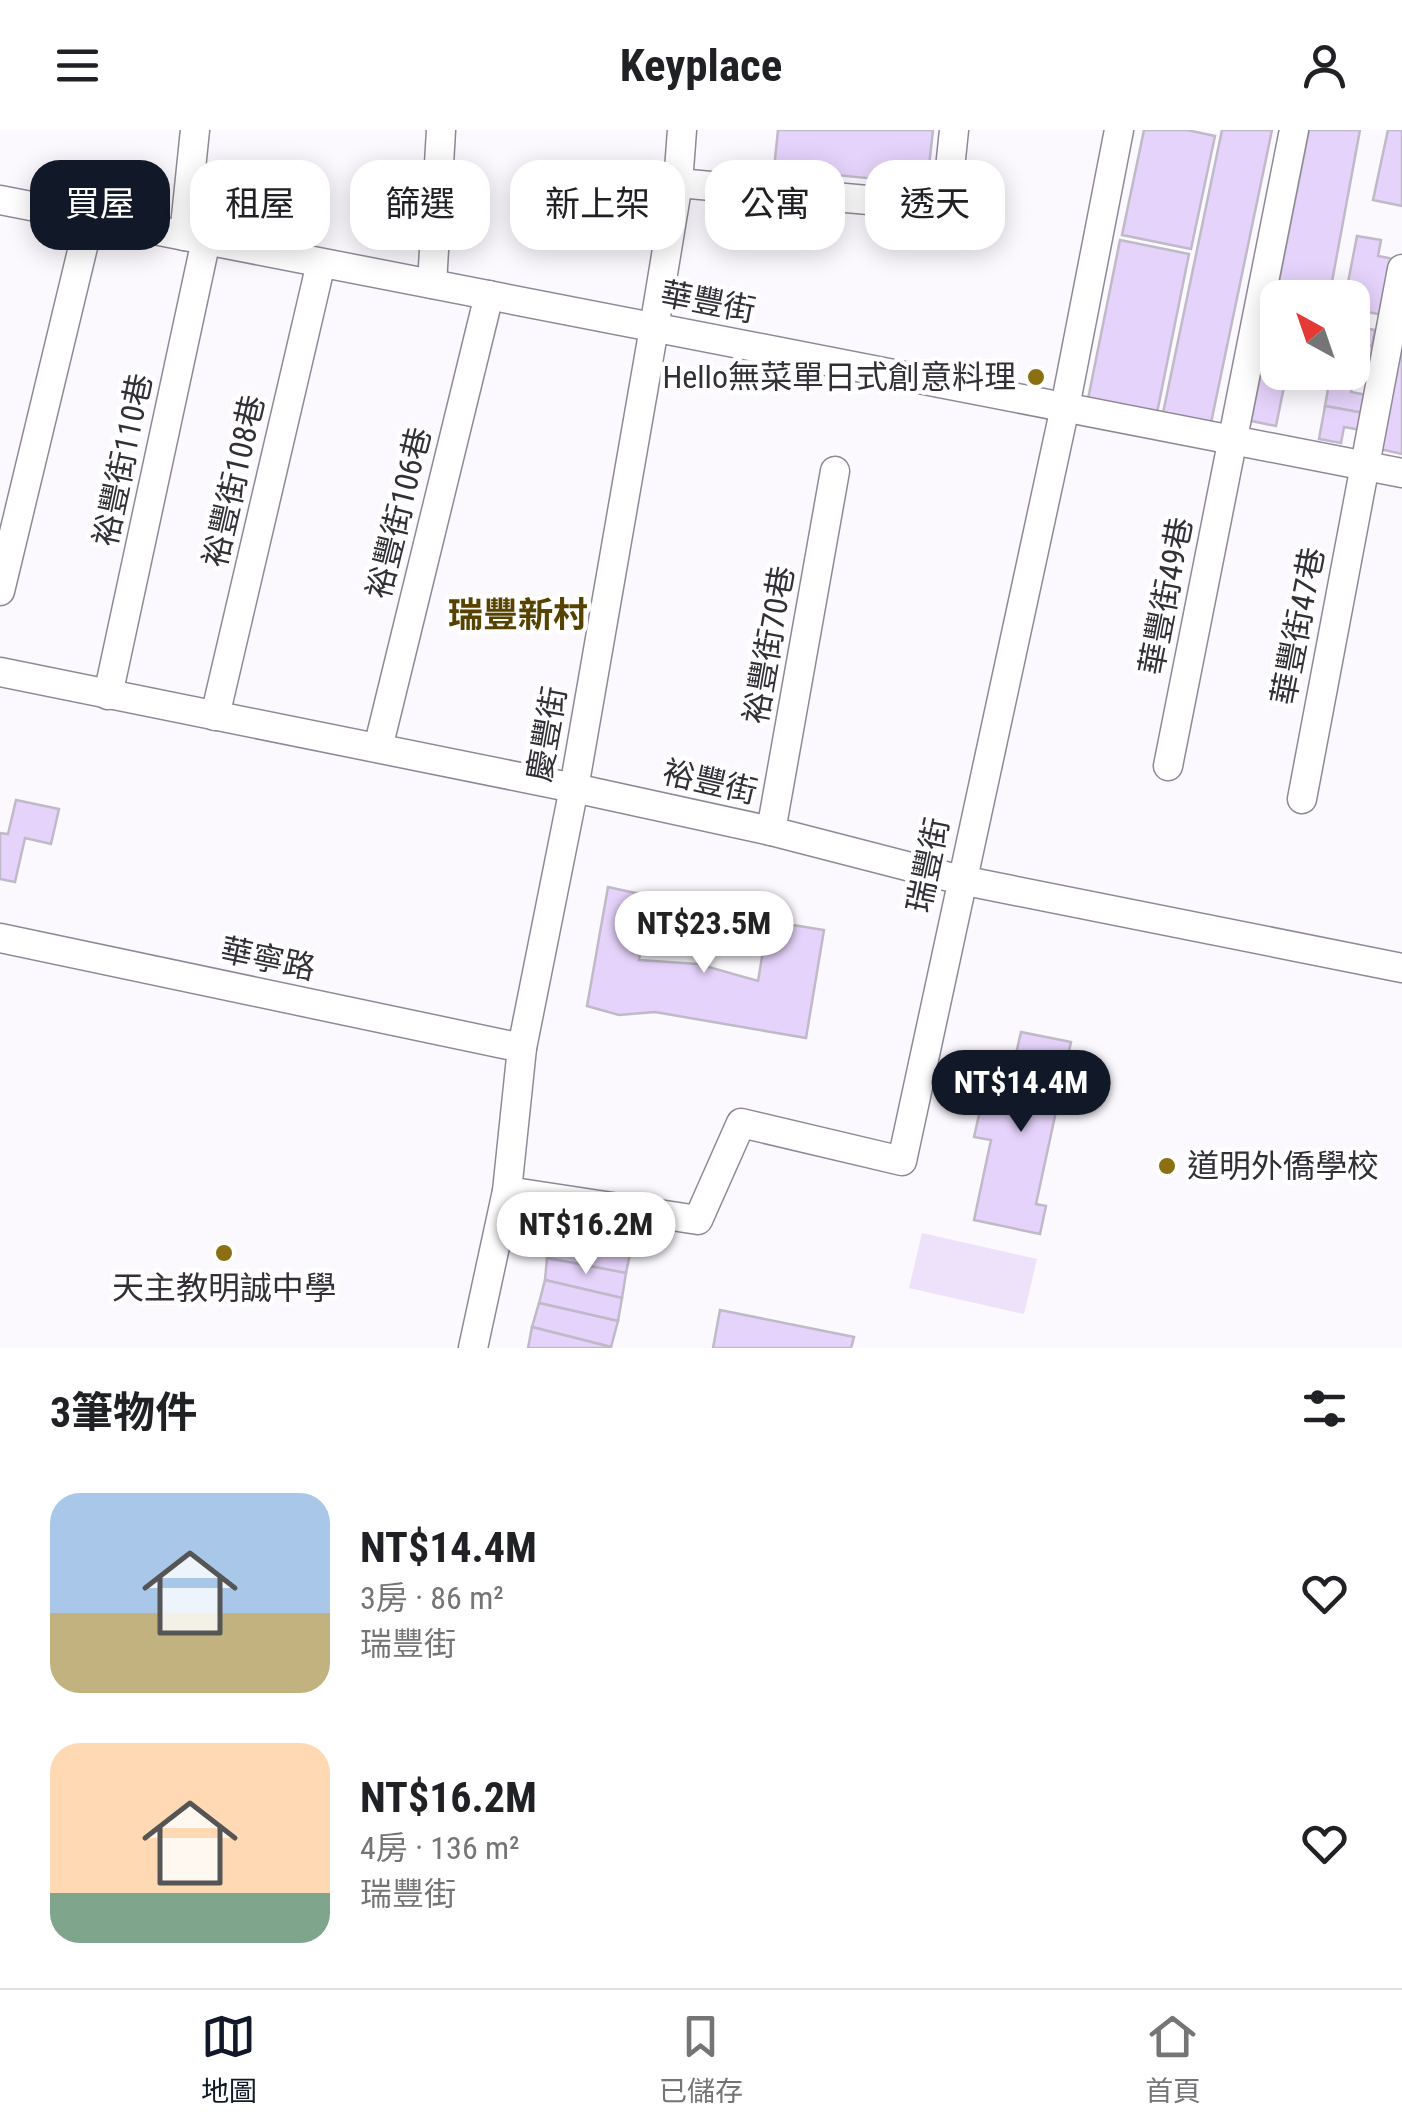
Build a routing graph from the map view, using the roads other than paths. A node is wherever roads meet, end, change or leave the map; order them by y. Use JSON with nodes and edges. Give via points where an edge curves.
{"nodes":[{"id":1,"x":195,"y":130,"type":"edge"},
{"id":2,"x":441,"y":130,"type":"edge"},
{"id":3,"x":682,"y":130,"type":"edge"},
{"id":4,"x":954,"y":130,"type":"edge"},
{"id":5,"x":1120,"y":130,"type":"edge"},
{"id":6,"x":1294,"y":130,"type":"edge"},
{"id":7,"x":195,"y":160,"type":"edge"},
{"id":8,"x":680,"y":160,"type":"edge"},
{"id":9,"x":685,"y":184,"type":"edge"},
{"id":10,"x":0,"y":200,"type":"edge"},
{"id":11,"x":30,"y":206,"type":"edge"},
{"id":12,"x":82,"y":250,"type":"edge"},
{"id":13,"x":193,"y":250,"type":"edge"},
{"id":14,"x":255,"y":250,"type":"edge"},
{"id":15,"x":667,"y":250,"type":"edge"},
{"id":16,"x":321,"y":263,"type":"junction"},
{"id":17,"x":1402,"y":269,"type":"edge"},
{"id":18,"x":432,"y":284,"type":"junction"},
{"id":19,"x":490,"y":296,"type":"junction"},
{"id":20,"x":654,"y":328,"type":"junction"},
{"id":21,"x":1065,"y":407,"type":"junction"},
{"id":22,"x":1233,"y":440,"type":"junction"},
{"id":23,"x":1364,"y":465,"type":"junction"},
{"id":24,"x":835,"y":471,"type":"dead end"},
{"id":25,"x":1402,"y":473,"type":"edge"},
{"id":26,"x":0,"y":591,"type":"edge"},
{"id":27,"x":0,"y":672,"type":"edge"},
{"id":28,"x":108,"y":695,"type":"junction"},
{"id":29,"x":215,"y":716,"type":"junction"},
{"id":30,"x":378,"y":748,"type":"junction"},
{"id":31,"x":1168,"y":766,"type":"dead end"},
{"id":32,"x":574,"y":788,"type":"junction"},
{"id":33,"x":1302,"y":798,"type":"dead end"},
{"id":34,"x":771,"y":831,"type":"junction"},
{"id":35,"x":961,"y":880,"type":"junction"},
{"id":36,"x":0,"y":938,"type":"edge"},
{"id":37,"x":1402,"y":968,"type":"edge"},
{"id":38,"x":522,"y":1048,"type":"junction"},
{"id":39,"x":507,"y":1190,"type":"junction"},
{"id":40,"x":472,"y":1348,"type":"edge"}],
"edges":[{"from":1,"to":7,"type":"street","name":"裕豐街110巷"},
{"from":2,"to":18,"type":"street"},
{"from":3,"to":8,"type":"street","name":"慶豐街"},
{"from":4,"to":9,"type":"street","via":[[946,207]]},
{"from":5,"to":21,"type":"street","name":"瑞豐街"},
{"from":6,"to":22,"type":"street","name":"華豐街49巷"},
{"from":10,"to":11,"type":"street","name":"華豐街"},
{"from":12,"to":26,"type":"street"},
{"from":13,"to":28,"type":"street","name":"裕豐街110巷"},
{"from":14,"to":16,"type":"street","name":"華豐街"},
{"from":15,"to":20,"type":"street","name":"慶豐街"},
{"from":16,"to":18,"type":"street","name":"華豐街"},
{"from":16,"to":29,"type":"street","name":"裕豐街108巷"},
{"from":17,"to":23,"type":"street","name":"華豐街47巷"},
{"from":18,"to":19,"type":"street","name":"華豐街"},
{"from":19,"to":20,"type":"street","name":"華豐街"},
{"from":19,"to":30,"type":"street","name":"裕豐街106巷"},
{"from":20,"to":21,"type":"street","name":"華豐街"},
{"from":20,"to":32,"type":"street","name":"慶豐街"},
{"from":21,"to":22,"type":"street","name":"華豐街"},
{"from":21,"to":35,"type":"street","name":"瑞豐街"},
{"from":22,"to":23,"type":"street","name":"華豐街"},
{"from":22,"to":31,"type":"street","name":"華豐街49巷"},
{"from":23,"to":25,"type":"street","name":"華豐街"},
{"from":23,"to":33,"type":"street","name":"華豐街47巷"},
{"from":24,"to":34,"type":"street","name":"裕豐街70巷"},
{"from":27,"to":28,"type":"street","name":"裕豐街"},
{"from":28,"to":29,"type":"street","name":"裕豐街"},
{"from":29,"to":30,"type":"street","name":"裕豐街"},
{"from":30,"to":32,"type":"street","name":"裕豐街"},
{"from":32,"to":34,"type":"street","name":"裕豐街"},
{"from":32,"to":38,"type":"street","name":"慶豐街"},
{"from":34,"to":35,"type":"street","name":"裕豐街"},
{"from":35,"to":37,"type":"street","name":"裕豐街"},
{"from":35,"to":39,"type":"street","name":"瑞豐街","via":[[902,1161],[741,1123],[698,1220]]},
{"from":36,"to":38,"type":"street","name":"華寧路"},
{"from":38,"to":39,"type":"street","name":"慶豐街"},
{"from":39,"to":40,"type":"street","name":"慶豐街"}]}
